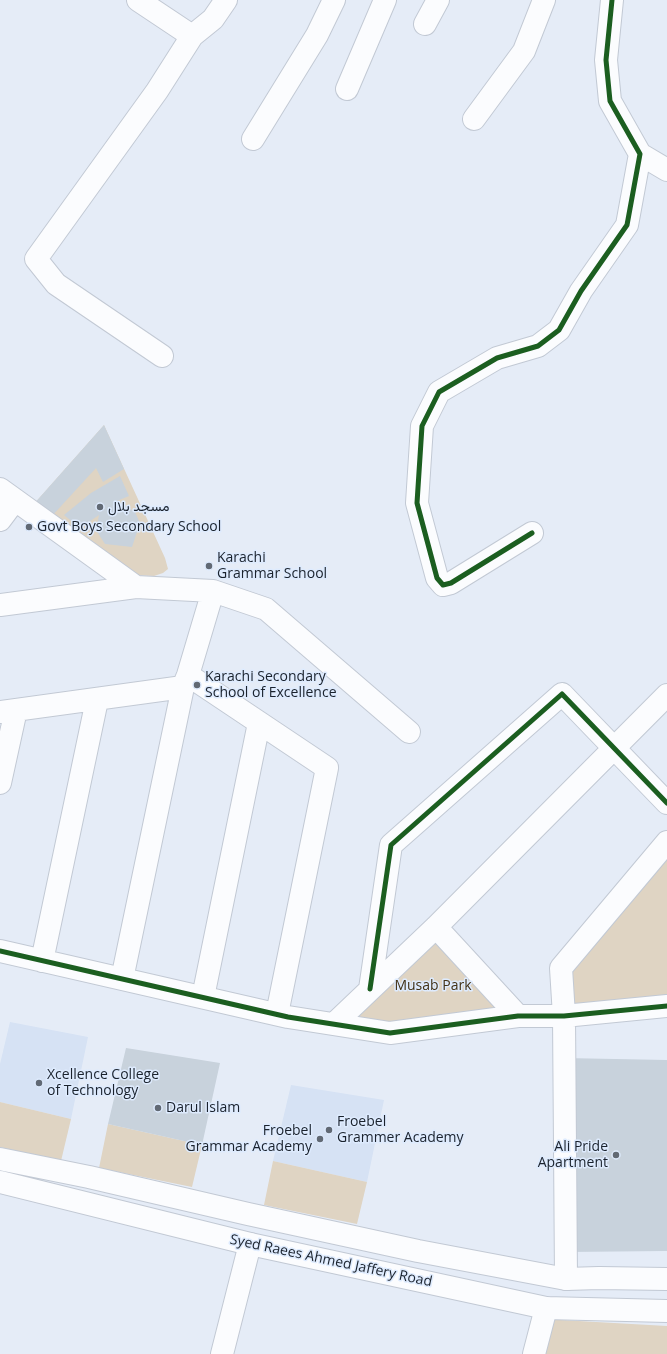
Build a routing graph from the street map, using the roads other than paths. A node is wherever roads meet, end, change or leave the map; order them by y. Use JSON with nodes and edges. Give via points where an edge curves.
{"nodes":[{"id":1,"x":138,"y":0,"type":"edge"},
{"id":2,"x":226,"y":0,"type":"edge"},
{"id":3,"x":334,"y":0,"type":"edge"},
{"id":4,"x":385,"y":0,"type":"edge"},
{"id":5,"x":438,"y":0,"type":"edge"},
{"id":6,"x":544,"y":0,"type":"edge"},
{"id":7,"x":612,"y":0,"type":"edge"},
{"id":8,"x":425,"y":24,"type":"dead end"},
{"id":9,"x":192,"y":36,"type":"junction"},
{"id":10,"x":347,"y":90,"type":"dead end"},
{"id":11,"x":474,"y":119,"type":"dead end"},
{"id":12,"x":253,"y":140,"type":"dead end"},
{"id":13,"x":640,"y":154,"type":"junction"},
{"id":14,"x":667,"y":170,"type":"edge"},
{"id":15,"x":162,"y":356,"type":"dead end"},
{"id":16,"x":8,"y":494,"type":"edge"},
{"id":17,"x":0,"y":520,"type":"edge"},
{"id":18,"x":532,"y":533,"type":"dead end"},
{"id":19,"x":136,"y":587,"type":"junction"},
{"id":20,"x":213,"y":591,"type":"junction"},
{"id":21,"x":0,"y":605,"type":"edge"},
{"id":22,"x":186,"y":681,"type":"junction"},
{"id":23,"x":667,"y":695,"type":"edge"},
{"id":24,"x":97,"y":700,"type":"junction"},
{"id":25,"x":8,"y":711,"type":"edge"},
{"id":26,"x":259,"y":722,"type":"junction"},
{"id":27,"x":409,"y":732,"type":"dead end"},
{"id":28,"x":614,"y":748,"type":"junction"},
{"id":29,"x":0,"y":783,"type":"edge"},
{"id":30,"x":667,"y":803,"type":"edge"},
{"id":31,"x":667,"y":842,"type":"edge"},
{"id":32,"x":436,"y":927,"type":"junction"},
{"id":33,"x":0,"y":951,"type":"edge"},
{"id":34,"x":42,"y":960,"type":"junction"},
{"id":35,"x":122,"y":979,"type":"junction"},
{"id":36,"x":370,"y":989,"type":"junction"},
{"id":37,"x":203,"y":997,"type":"junction"},
{"id":38,"x":667,"y":1006,"type":"edge"},
{"id":39,"x":277,"y":1014,"type":"junction"},
{"id":40,"x":518,"y":1016,"type":"junction"},
{"id":41,"x":564,"y":1016,"type":"junction"},
{"id":42,"x":334,"y":1024,"type":"junction"},
{"id":43,"x":0,"y":1159,"type":"edge"},
{"id":44,"x":0,"y":1182,"type":"edge"},
{"id":45,"x":250,"y":1244,"type":"junction"},
{"id":46,"x":566,"y":1279,"type":"junction"},
{"id":47,"x":667,"y":1279,"type":"edge"},
{"id":48,"x":546,"y":1308,"type":"junction"},
{"id":49,"x":667,"y":1311,"type":"edge"},
{"id":50,"x":222,"y":1354,"type":"edge"},
{"id":51,"x":534,"y":1354,"type":"edge"}],
"edges":[{"from":1,"to":9,"type":"street"},
{"from":2,"to":9,"type":"street","via":[[213,19]]},
{"from":3,"to":12,"type":"street","via":[[317,35]]},
{"from":4,"to":10,"type":"street"},
{"from":5,"to":8,"type":"street"},
{"from":6,"to":11,"type":"street","via":[[524,51]]},
{"from":7,"to":13,"type":"street","via":[[606,60],[610,101]]},
{"from":9,"to":15,"type":"street","via":[[157,91],[36,259],[56,284]]},
{"from":13,"to":14,"type":"street"},
{"from":13,"to":18,"type":"street","via":[[627,225],[580,291],[558,330],[538,346],[497,358],[438,392],[422,426],[417,503],[437,578],[443,585],[451,583]]},
{"from":16,"to":17,"type":"street"},
{"from":16,"to":19,"type":"street"},
{"from":19,"to":20,"type":"street"},
{"from":19,"to":21,"type":"street"},
{"from":20,"to":22,"type":"street"},
{"from":20,"to":27,"type":"street","via":[[266,609]]},
{"from":22,"to":24,"type":"street"},
{"from":22,"to":26,"type":"street"},
{"from":22,"to":35,"type":"street"},
{"from":23,"to":28,"type":"street"},
{"from":24,"to":25,"type":"street"},
{"from":24,"to":34,"type":"street"},
{"from":25,"to":29,"type":"street"},
{"from":26,"to":37,"type":"street"},
{"from":26,"to":39,"type":"street","via":[[327,768]]},
{"from":28,"to":30,"type":"street"},
{"from":28,"to":32,"type":"street"},
{"from":28,"to":36,"type":"street","via":[[562,694],[391,845]]},
{"from":31,"to":41,"type":"street","via":[[562,968]]},
{"from":32,"to":36,"type":"street"},
{"from":32,"to":40,"type":"street"},
{"from":33,"to":34,"type":"street"},
{"from":34,"to":35,"type":"street"},
{"from":35,"to":37,"type":"street"},
{"from":36,"to":42,"type":"street"},
{"from":37,"to":39,"type":"street"},
{"from":38,"to":41,"type":"street"},
{"from":39,"to":42,"type":"street"},
{"from":40,"to":41,"type":"street"},
{"from":40,"to":42,"type":"street","via":[[390,1033]]},
{"from":41,"to":46,"type":"street"},
{"from":43,"to":46,"type":"street","name":"Syed Raees Ahmed Jaffery Road","via":[[418,1251]]},
{"from":44,"to":45,"type":"street","name":"Syed Raees Ahmed Jaffery Road"},
{"from":45,"to":48,"type":"street","name":"Syed Raees Ahmed Jaffery Road"},
{"from":45,"to":50,"type":"street"},
{"from":46,"to":47,"type":"street","name":"Syed Raees Ahmed Jaffery Road"},
{"from":48,"to":49,"type":"street","name":"Syed Raees Ahmed Jaffery Road"},
{"from":48,"to":51,"type":"street"}]}
